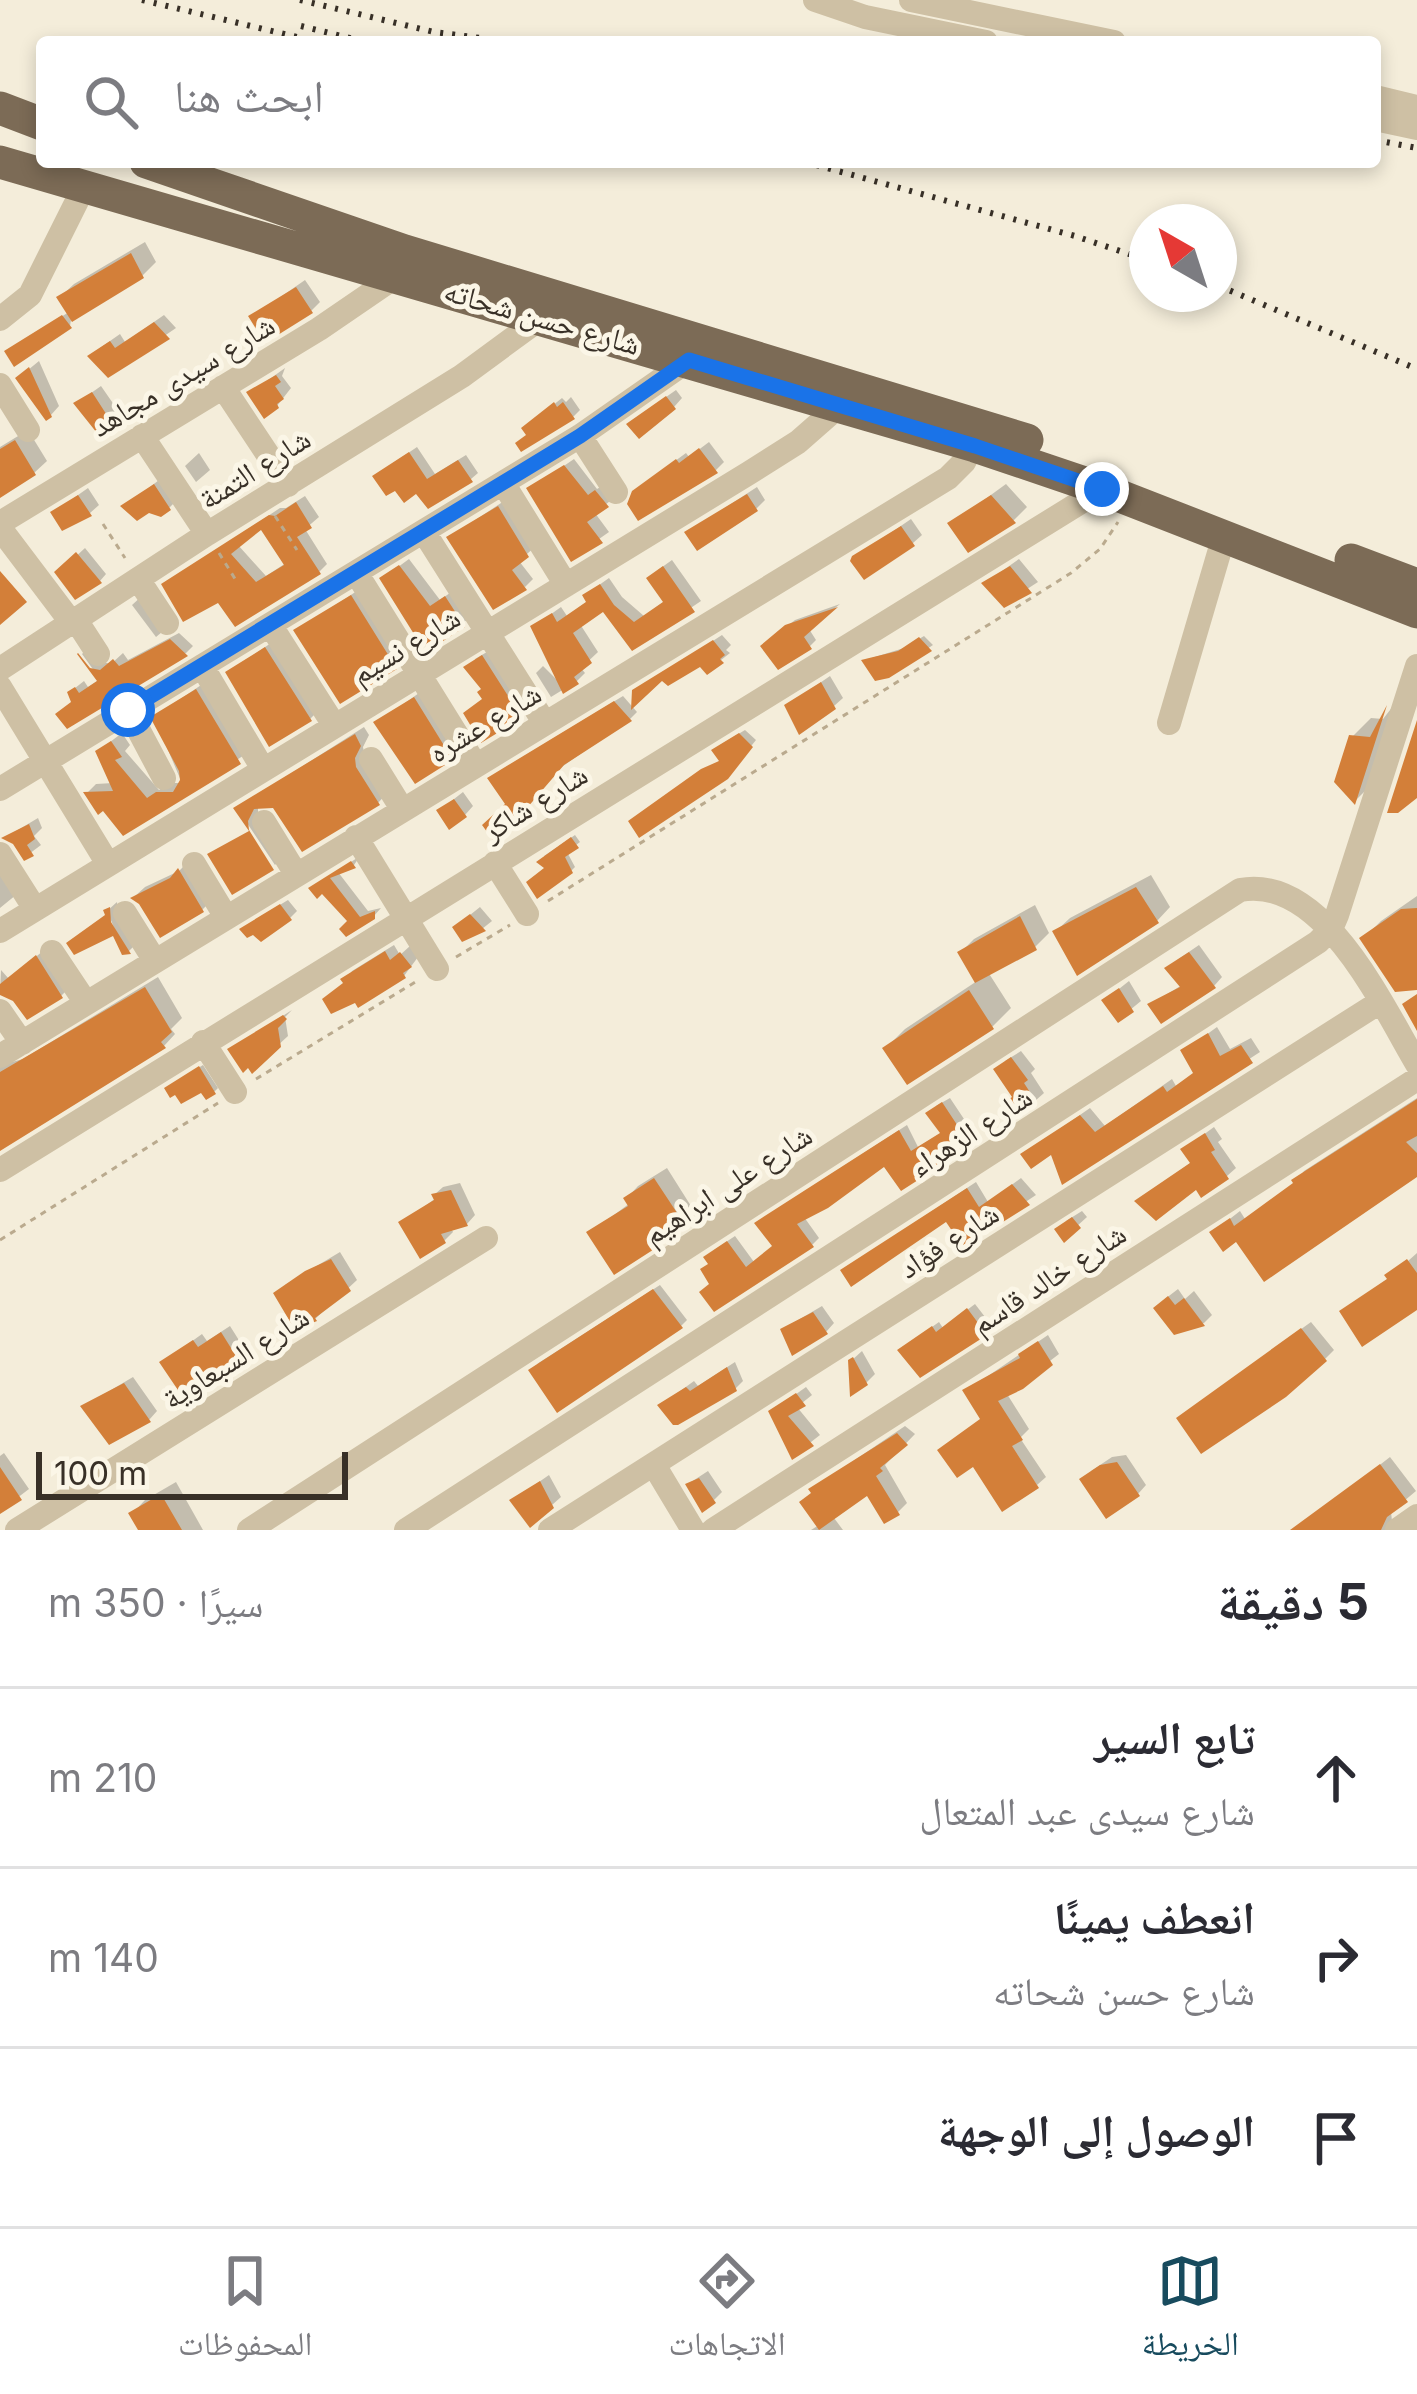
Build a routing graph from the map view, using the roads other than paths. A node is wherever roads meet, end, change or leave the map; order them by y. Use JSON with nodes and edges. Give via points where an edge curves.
{"nodes":[{"id":1,"x":815,"y":0,"type":"edge"},
{"id":2,"x":911,"y":0,"type":"edge"},
{"id":3,"x":957,"y":36,"type":"edge"},
{"id":4,"x":1085,"y":36,"type":"edge"},
{"id":5,"x":1381,"y":98,"type":"edge"},
{"id":6,"x":1417,"y":107,"type":"edge"},
{"id":7,"x":0,"y":108,"type":"edge"},
{"id":8,"x":1381,"y":120,"type":"edge"},
{"id":9,"x":36,"y":122,"type":"edge"},
{"id":10,"x":1417,"y":128,"type":"edge"},
{"id":11,"x":0,"y":162,"type":"edge"},
{"id":12,"x":162,"y":168,"type":"edge"},
{"id":13,"x":198,"y":181,"type":"junction"},
{"id":14,"x":84,"y":187,"type":"junction"},
{"id":15,"x":185,"y":216,"type":"junction"},
{"id":16,"x":400,"y":264,"type":"junction"},
{"id":17,"x":541,"y":318,"type":"junction"},
{"id":18,"x":0,"y":319,"type":"edge"},
{"id":19,"x":689,"y":360,"type":"junction"},
{"id":20,"x":0,"y":385,"type":"edge"},
{"id":21,"x":223,"y":387,"type":"junction"},
{"id":22,"x":839,"y":406,"type":"junction"},
{"id":23,"x":28,"y":430,"type":"dead end"},
{"id":24,"x":979,"y":435,"type":"junction"},
{"id":25,"x":142,"y":436,"type":"junction"},
{"id":26,"x":580,"y":436,"type":"junction"},
{"id":27,"x":503,"y":483,"type":"junction"},
{"id":28,"x":288,"y":484,"type":"junction"},
{"id":29,"x":616,"y":492,"type":"dead end"},
{"id":30,"x":1116,"y":494,"type":"junction"},
{"id":31,"x":0,"y":525,"type":"edge"},
{"id":32,"x":1222,"y":527,"type":"junction"},
{"id":33,"x":424,"y":532,"type":"junction"},
{"id":34,"x":207,"y":534,"type":"junction"},
{"id":35,"x":357,"y":574,"type":"junction"},
{"id":36,"x":138,"y":579,"type":"junction"},
{"id":37,"x":566,"y":585,"type":"junction"},
{"id":38,"x":1417,"y":585,"type":"edge"},
{"id":39,"x":1417,"y":612,"type":"edge"},
{"id":40,"x":74,"y":621,"type":"junction"},
{"id":41,"x":167,"y":623,"type":"dead end"},
{"id":42,"x":271,"y":626,"type":"junction"},
{"id":43,"x":489,"y":630,"type":"junction"},
{"id":44,"x":98,"y":654,"type":"dead end"},
{"id":45,"x":202,"y":666,"type":"junction"},
{"id":46,"x":1417,"y":666,"type":"edge"},
{"id":47,"x":0,"y":669,"type":"edge"},
{"id":48,"x":418,"y":673,"type":"junction"},
{"id":49,"x":0,"y":687,"type":"edge"},
{"id":50,"x":128,"y":710,"type":"junction"},
{"id":51,"x":544,"y":722,"type":"junction"},
{"id":52,"x":1169,"y":723,"type":"dead end"},
{"id":53,"x":334,"y":725,"type":"junction"},
{"id":54,"x":370,"y":759,"type":"dead end"},
{"id":55,"x":45,"y":761,"type":"junction"},
{"id":56,"x":475,"y":764,"type":"junction"},
{"id":57,"x":262,"y":769,"type":"junction"},
{"id":58,"x":164,"y":778,"type":"dead end"},
{"id":59,"x":0,"y":789,"type":"edge"},
{"id":60,"x":402,"y":809,"type":"junction"},
{"id":61,"x":264,"y":822,"type":"dead end"},
{"id":62,"x":356,"y":837,"type":"junction"},
{"id":63,"x":0,"y":854,"type":"edge"},
{"id":64,"x":495,"y":863,"type":"junction"},
{"id":65,"x":108,"y":864,"type":"junction"},
{"id":66,"x":194,"y":864,"type":"dead end"},
{"id":67,"x":296,"y":874,"type":"junction"},
{"id":68,"x":35,"y":909,"type":"junction"},
{"id":69,"x":125,"y":913,"type":"dead end"},
{"id":70,"x":527,"y":914,"type":"road end"},
{"id":71,"x":226,"y":917,"type":"junction"},
{"id":72,"x":406,"y":917,"type":"junction"},
{"id":73,"x":1331,"y":929,"type":"junction"},
{"id":74,"x":0,"y":931,"type":"edge"},
{"id":75,"x":52,"y":952,"type":"dead end"},
{"id":76,"x":155,"y":961,"type":"junction"},
{"id":77,"x":437,"y":969,"type":"road end"},
{"id":78,"x":1380,"y":1002,"type":"junction"},
{"id":79,"x":86,"y":1003,"type":"junction"},
{"id":80,"x":0,"y":1011,"type":"edge"},
{"id":81,"x":203,"y":1042,"type":"junction"},
{"id":82,"x":11,"y":1050,"type":"edge"},
{"id":83,"x":1417,"y":1064,"type":"edge"},
{"id":84,"x":1417,"y":1079,"type":"edge"},
{"id":85,"x":235,"y":1092,"type":"road end"},
{"id":86,"x":0,"y":1170,"type":"edge"},
{"id":87,"x":486,"y":1238,"type":"dead end"},
{"id":88,"x":654,"y":1465,"type":"junction"},
{"id":89,"x":1417,"y":1516,"type":"edge"},
{"id":90,"x":17,"y":1530,"type":"edge"},
{"id":91,"x":249,"y":1530,"type":"edge"},
{"id":92,"x":406,"y":1530,"type":"edge"},
{"id":93,"x":550,"y":1530,"type":"edge"},
{"id":94,"x":693,"y":1530,"type":"edge"},
{"id":95,"x":713,"y":1530,"type":"edge"},
{"id":96,"x":1396,"y":1530,"type":"edge"}],
"edges":[{"from":1,"to":3,"type":"street"},
{"from":2,"to":4,"type":"street"},
{"from":5,"to":6,"type":"street"},
{"from":7,"to":9,"type":"main road"},
{"from":8,"to":10,"type":"street"},
{"from":11,"to":14,"type":"main road","name":"شارع حسن شحاته"},
{"from":12,"to":13,"type":"main road","name":"شارع حسن شحاته"},
{"from":13,"to":15,"type":"main road"},
{"from":13,"to":16,"type":"main road","name":"شارع حسن شحاته"},
{"from":14,"to":15,"type":"main road","name":"شارع حسن شحاته"},
{"from":14,"to":18,"type":"street","via":[[30,295]]},
{"from":15,"to":16,"type":"main road","name":"شارع حسن شحاته"},
{"from":16,"to":17,"type":"main road","name":"شارع حسن شحاته"},
{"from":16,"to":21,"type":"street","name":"شارع سيدى مجاهد"},
{"from":16,"to":24,"type":"main road","name":"شارع حسن شحاته"},
{"from":17,"to":19,"type":"main road","name":"شارع حسن شحاته"},
{"from":17,"to":28,"type":"street","name":"شارع التمنة"},
{"from":19,"to":22,"type":"main road","name":"شارع حسن شحاته"},
{"from":19,"to":26,"type":"street"},
{"from":20,"to":23,"type":"street"},
{"from":21,"to":25,"type":"street","name":"شارع سيدى مجاهد"},
{"from":21,"to":28,"type":"street"},
{"from":22,"to":24,"type":"main road","name":"شارع حسن شحاته"},
{"from":22,"to":37,"type":"street","name":"شارع نسيم","via":[[798,442]]},
{"from":24,"to":30,"type":"main road","name":"شارع حسن شحاته"},
{"from":24,"to":32,"type":"main road","name":"شارع حسن شحاته"},
{"from":24,"to":51,"type":"street","name":"شارع عشره","via":[[948,478]]},
{"from":25,"to":31,"type":"street","name":"شارع سيدى مجاهد"},
{"from":25,"to":34,"type":"street"},
{"from":26,"to":27,"type":"street"},
{"from":26,"to":29,"type":"street"},
{"from":27,"to":33,"type":"street"},
{"from":27,"to":37,"type":"street"},
{"from":28,"to":34,"type":"street","name":"شارع التمنة"},
{"from":30,"to":32,"type":"main road","name":"شارع حسن شحاته"},
{"from":30,"to":64,"type":"street","name":"شارع شاكر"},
{"from":31,"to":40,"type":"street"},
{"from":32,"to":38,"type":"main road","name":"شارع حسن شحاته"},
{"from":32,"to":39,"type":"main road","name":"شارع حسن شحاته"},
{"from":32,"to":52,"type":"street"},
{"from":33,"to":35,"type":"street"},
{"from":33,"to":43,"type":"street"},
{"from":34,"to":36,"type":"street","name":"شارع التمنة"},
{"from":35,"to":42,"type":"street"},
{"from":35,"to":48,"type":"street"},
{"from":36,"to":40,"type":"street","name":"شارع التمنة"},
{"from":36,"to":41,"type":"street"},
{"from":37,"to":43,"type":"street","name":"شارع نسيم"},
{"from":40,"to":44,"type":"street"},
{"from":40,"to":47,"type":"street","name":"شارع التمنة"},
{"from":42,"to":45,"type":"street"},
{"from":42,"to":53,"type":"street"},
{"from":43,"to":48,"type":"street","name":"شارع نسيم"},
{"from":43,"to":51,"type":"street"},
{"from":45,"to":50,"type":"street"},
{"from":45,"to":57,"type":"street"},
{"from":46,"to":73,"type":"street"},
{"from":48,"to":53,"type":"street","name":"شارع نسيم"},
{"from":48,"to":56,"type":"street"},
{"from":49,"to":55,"type":"street"},
{"from":50,"to":55,"type":"street"},
{"from":50,"to":58,"type":"street"},
{"from":51,"to":56,"type":"street","name":"شارع عشره"},
{"from":53,"to":57,"type":"street","name":"شارع نسيم"},
{"from":54,"to":60,"type":"street"},
{"from":55,"to":59,"type":"street"},
{"from":55,"to":65,"type":"street"},
{"from":56,"to":60,"type":"street","name":"شارع عشره"},
{"from":57,"to":65,"type":"street","name":"شارع نسيم"},
{"from":60,"to":62,"type":"street","name":"شارع عشره"},
{"from":61,"to":67,"type":"street"},
{"from":62,"to":67,"type":"street","name":"شارع عشره"},
{"from":62,"to":72,"type":"street"},
{"from":63,"to":68,"type":"street"},
{"from":64,"to":70,"type":"street"},
{"from":64,"to":72,"type":"street","name":"شارع شاكر"},
{"from":65,"to":68,"type":"street","name":"شارع نسيم"},
{"from":66,"to":71,"type":"street"},
{"from":67,"to":71,"type":"street","name":"شارع عشره"},
{"from":68,"to":74,"type":"street","name":"شارع نسيم"},
{"from":69,"to":76,"type":"street"},
{"from":71,"to":76,"type":"street","name":"شارع عشره"},
{"from":72,"to":77,"type":"street"},
{"from":72,"to":81,"type":"street","name":"شارع شاكر"},
{"from":73,"to":78,"type":"street"},
{"from":73,"to":91,"type":"street","name":"شارع على ابراهيم","via":[[1282,895],[1240,890]]},
{"from":73,"to":92,"type":"street","name":"شارع الزهراء"},
{"from":75,"to":79,"type":"street"},
{"from":76,"to":79,"type":"street","name":"شارع عشره"},
{"from":78,"to":83,"type":"street"},
{"from":78,"to":88,"type":"street","name":"شارع فؤاد"},
{"from":79,"to":82,"type":"street","name":"شارع عشره"},
{"from":80,"to":82,"type":"street"},
{"from":81,"to":85,"type":"street"},
{"from":81,"to":86,"type":"street","name":"شارع شاكر"},
{"from":84,"to":95,"type":"street","name":"شارع خالد قاسم"},
{"from":87,"to":90,"type":"street","name":"شارع السبعاوية"},
{"from":88,"to":93,"type":"street","name":"شارع فؤاد"},
{"from":88,"to":94,"type":"street"},
{"from":89,"to":96,"type":"street"}]}
